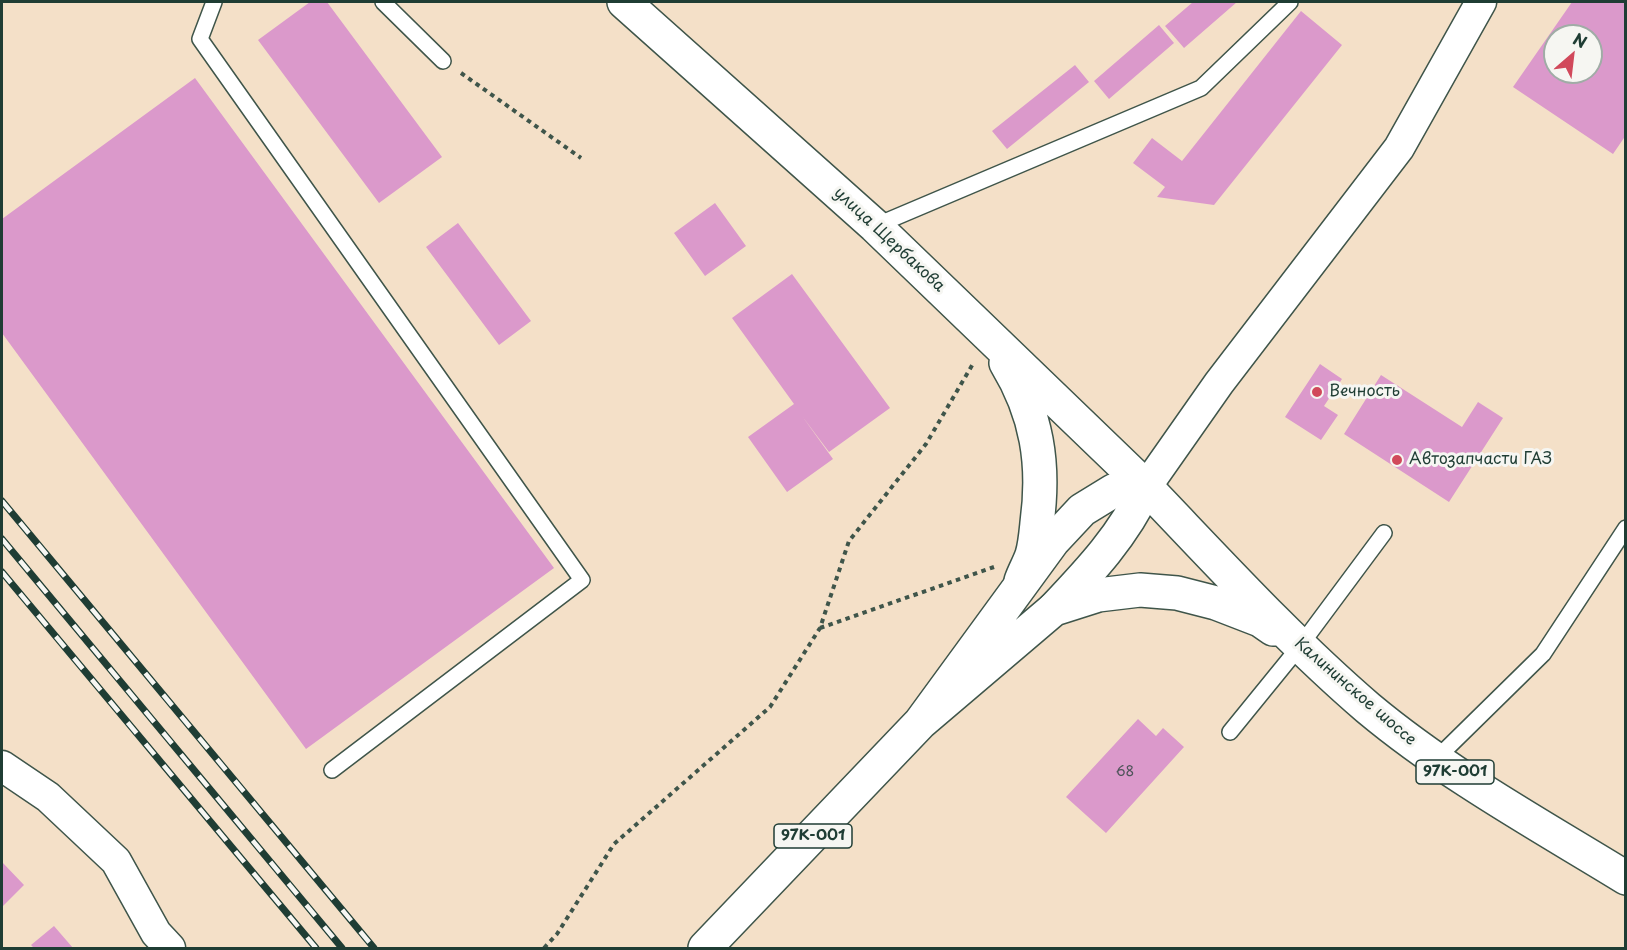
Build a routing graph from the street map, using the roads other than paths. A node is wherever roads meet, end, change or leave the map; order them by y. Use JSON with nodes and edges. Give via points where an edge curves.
{"nodes":[{"id":1,"x":214,"y":2,"type":"edge"},
{"id":2,"x":383,"y":2,"type":"edge"},
{"id":3,"x":624,"y":2,"type":"edge"},
{"id":4,"x":1290,"y":2,"type":"edge"},
{"id":5,"x":1481,"y":2,"type":"edge"},
{"id":6,"x":443,"y":61,"type":"road end"},
{"id":7,"x":875,"y":226,"type":"junction"},
{"id":8,"x":990,"y":335,"type":"junction"},
{"id":9,"x":1146,"y":487,"type":"junction"},
{"id":10,"x":1626,"y":528,"type":"edge"},
{"id":11,"x":1384,"y":533,"type":"dead end"},
{"id":12,"x":1016,"y":592,"type":"junction"},
{"id":13,"x":1054,"y":609,"type":"junction"},
{"id":14,"x":1300,"y":646,"type":"junction"},
{"id":15,"x":920,"y":723,"type":"junction"},
{"id":16,"x":1230,"y":732,"type":"dead end"},
{"id":17,"x":1436,"y":760,"type":"junction"},
{"id":18,"x":2,"y":766,"type":"edge"},
{"id":19,"x":332,"y":770,"type":"dead end"},
{"id":20,"x":1626,"y":878,"type":"edge"},
{"id":21,"x":170,"y":948,"type":"edge"},
{"id":22,"x":705,"y":948,"type":"edge"}],
"edges":[{"from":1,"to":19,"type":"lane","via":[[201,39],[582,580]]},
{"from":2,"to":6,"type":"lane"},
{"from":3,"to":7,"type":"main road","name":"улица Щербакова"},
{"from":4,"to":7,"type":"lane","via":[[1201,88]]},
{"from":5,"to":9,"type":"street","via":[[1399,148],[1219,382]]},
{"from":7,"to":8,"type":"main road","name":"улица Щербакова"},
{"from":8,"to":9,"type":"main road","name":"улица Щербакова"},
{"from":8,"to":12,"type":"main road","via":[[1019,384],[1033,420],[1040,458],[1033,554]]},
{"from":9,"to":12,"type":"main road","number":"97К-001","via":[[1113,491],[1082,510],[1053,541]]},
{"from":9,"to":13,"type":"main road","number":"97К-001","via":[[1121,533]]},
{"from":9,"to":14,"type":"main road","name":"Калининское шоссе","number":"97К-001"},
{"from":10,"to":17,"type":"lane","via":[[1543,654]]},
{"from":11,"to":14,"type":"lane"},
{"from":12,"to":15,"type":"main road","number":"97К-001"},
{"from":13,"to":14,"type":"main road","number":"97К-001","via":[[1098,595],[1140,590],[1177,593],[1260,620]]},
{"from":13,"to":15,"type":"main road","number":"97К-001"},
{"from":14,"to":16,"type":"lane"},
{"from":14,"to":17,"type":"main road","name":"Калининское шоссе","number":"97К-001","via":[[1369,708]]},
{"from":15,"to":22,"type":"main road","number":"97К-001"},
{"from":17,"to":20,"type":"main road","name":"Калининское шоссе","number":"97К-001"},
{"from":18,"to":21,"type":"street","via":[[48,797],[116,861],[156,933]]}]}
